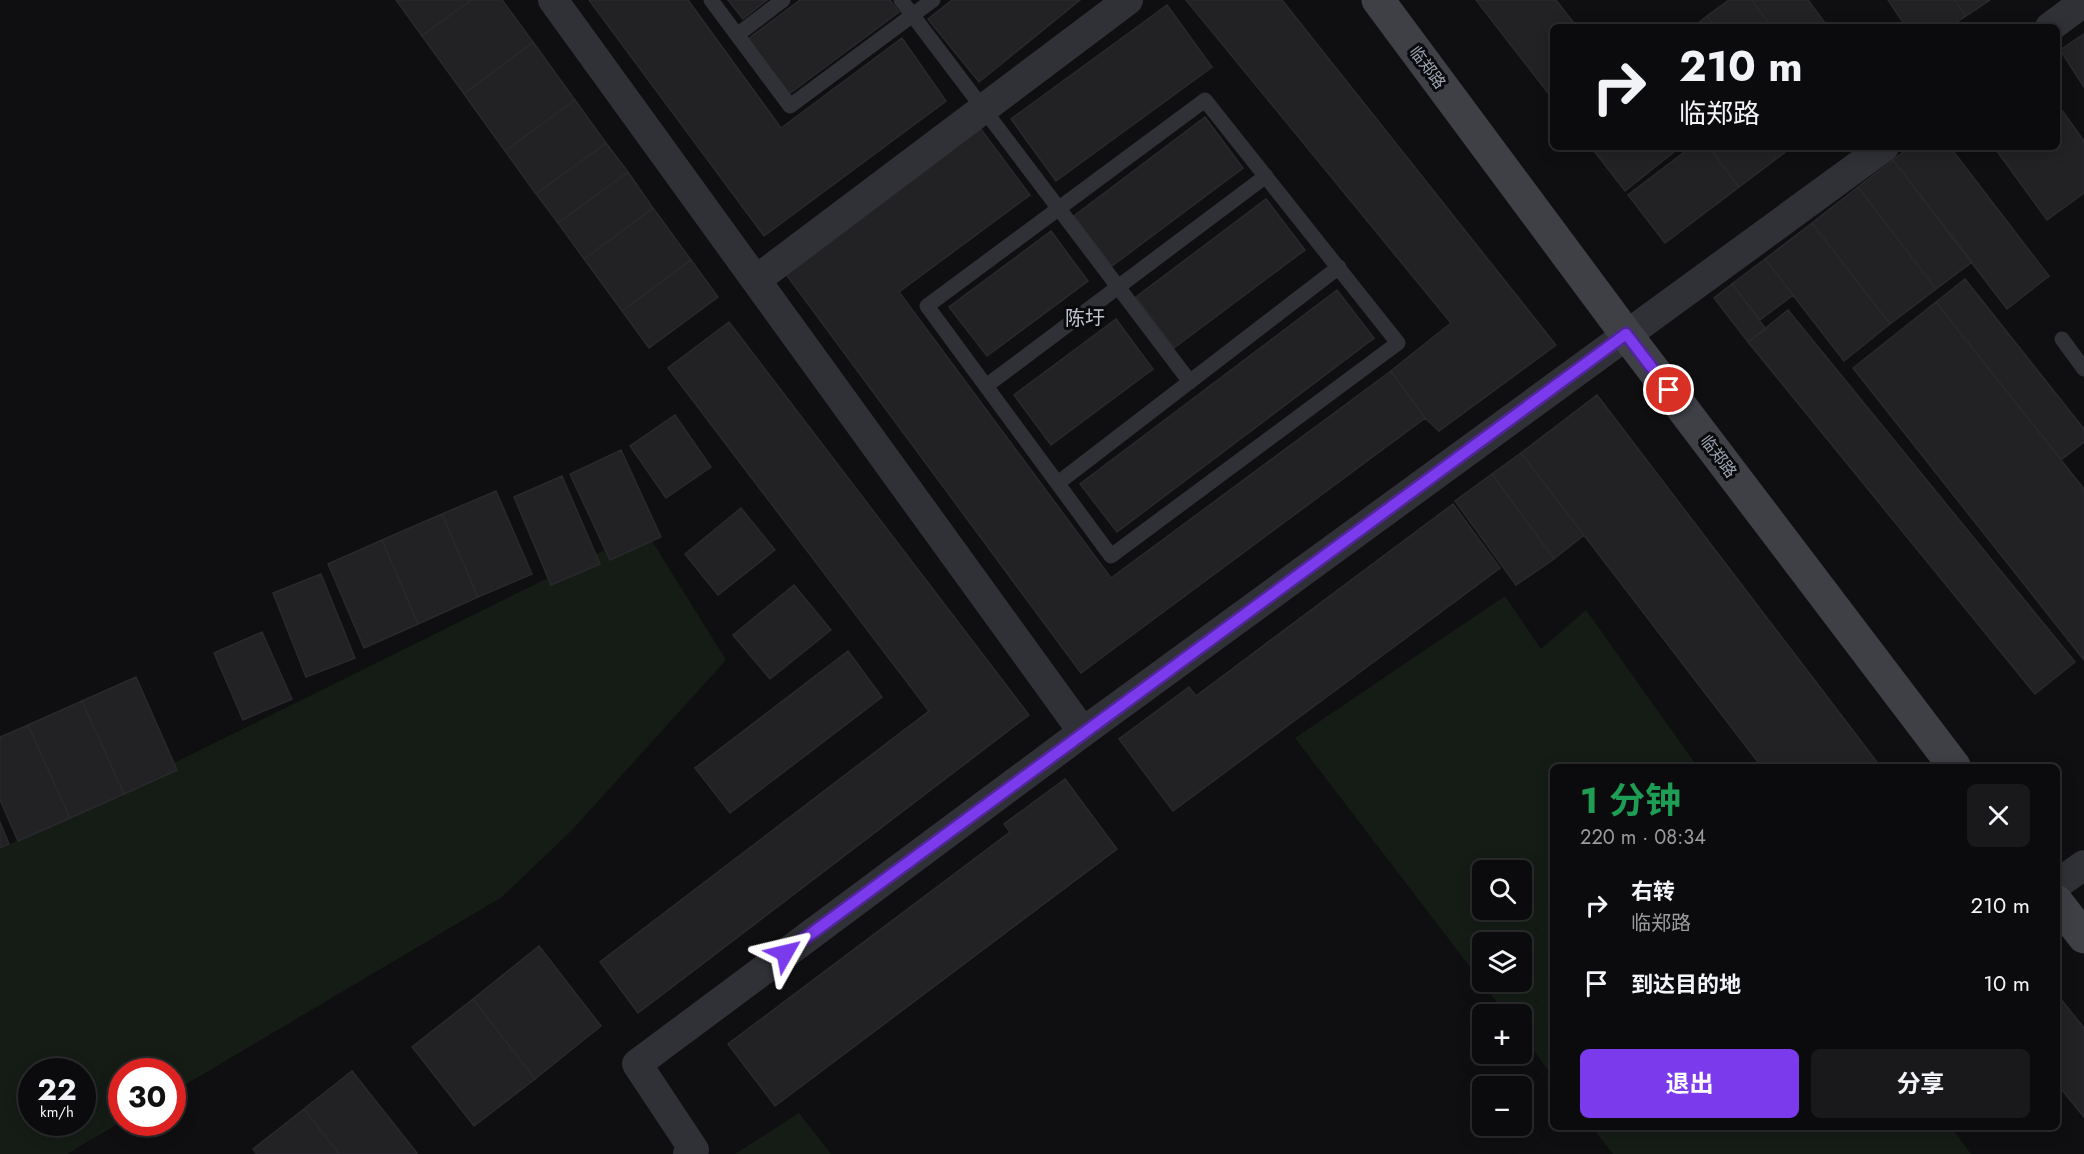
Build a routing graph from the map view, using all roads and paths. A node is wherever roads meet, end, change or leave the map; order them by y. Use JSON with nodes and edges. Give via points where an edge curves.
{"nodes":[{"id":1,"x":553,"y":0,"type":"edge"},
{"id":2,"x":711,"y":0,"type":"edge"},
{"id":3,"x":783,"y":0,"type":"edge"},
{"id":4,"x":901,"y":0,"type":"edge"},
{"id":5,"x":933,"y":0,"type":"edge"},
{"id":6,"x":1128,"y":0,"type":"edge"},
{"id":7,"x":1377,"y":0,"type":"edge"},
{"id":8,"x":2084,"y":2,"type":"edge"},
{"id":9,"x":912,"y":15,"type":"junction"},
{"id":10,"x":2054,"y":24,"type":"edge"},
{"id":11,"x":737,"y":35,"type":"junction"},
{"id":12,"x":983,"y":109,"type":"junction"},
{"id":13,"x":1880,"y":150,"type":"edge"},
{"id":14,"x":1266,"y":177,"type":"junction"},
{"id":15,"x":1058,"y":208,"type":"junction"},
{"id":16,"x":1339,"y":267,"type":"junction"},
{"id":17,"x":756,"y":280,"type":"junction"},
{"id":18,"x":1118,"y":287,"type":"junction"},
{"id":19,"x":1626,"y":334,"type":"junction"},
{"id":20,"x":2062,"y":339,"type":"dead end"},
{"id":21,"x":2084,"y":369,"type":"edge"},
{"id":22,"x":1190,"y":382,"type":"junction"},
{"id":23,"x":986,"y":386,"type":"junction"},
{"id":24,"x":1058,"y":483,"type":"junction"},
{"id":25,"x":1083,"y":732,"type":"junction"},
{"id":26,"x":1952,"y":764,"type":"edge"},
{"id":27,"x":2084,"y":865,"type":"edge"},
{"id":28,"x":2060,"y":882,"type":"edge"},
{"id":29,"x":2060,"y":906,"type":"edge"},
{"id":30,"x":2084,"y":937,"type":"edge"},
{"id":31,"x":688,"y":1154,"type":"edge"}],
"edges":[{"from":1,"to":17,"type":"street"},
{"from":2,"to":11,"type":"lane"},
{"from":3,"to":11,"type":"lane"},
{"from":4,"to":9,"type":"lane"},
{"from":5,"to":9,"type":"lane"},
{"from":6,"to":12,"type":"street"},
{"from":7,"to":19,"type":"main road","name":"临郑路"},
{"from":8,"to":10,"type":"street"},
{"from":9,"to":11,"type":"lane","via":[[790,106]]},
{"from":9,"to":12,"type":"lane"},
{"from":12,"to":15,"type":"lane"},
{"from":12,"to":17,"type":"street"},
{"from":13,"to":19,"type":"street"},
{"from":14,"to":15,"type":"lane","via":[[1205,100]]},
{"from":14,"to":16,"type":"lane"},
{"from":14,"to":18,"type":"lane"},
{"from":15,"to":18,"type":"lane"},
{"from":15,"to":23,"type":"lane","via":[[927,306]]},
{"from":16,"to":22,"type":"lane"},
{"from":16,"to":24,"type":"lane","via":[[1398,343],[1111,556]]},
{"from":17,"to":25,"type":"street"},
{"from":18,"to":22,"type":"lane"},
{"from":18,"to":23,"type":"lane"},
{"from":19,"to":25,"type":"street"},
{"from":19,"to":26,"type":"main road","name":"临郑路"},
{"from":20,"to":21,"type":"lane"},
{"from":22,"to":24,"type":"lane"},
{"from":23,"to":24,"type":"lane"},
{"from":25,"to":31,"type":"street","via":[[637,1064],[694,1150]]},
{"from":27,"to":28,"type":"street"},
{"from":29,"to":30,"type":"main road"}]}
